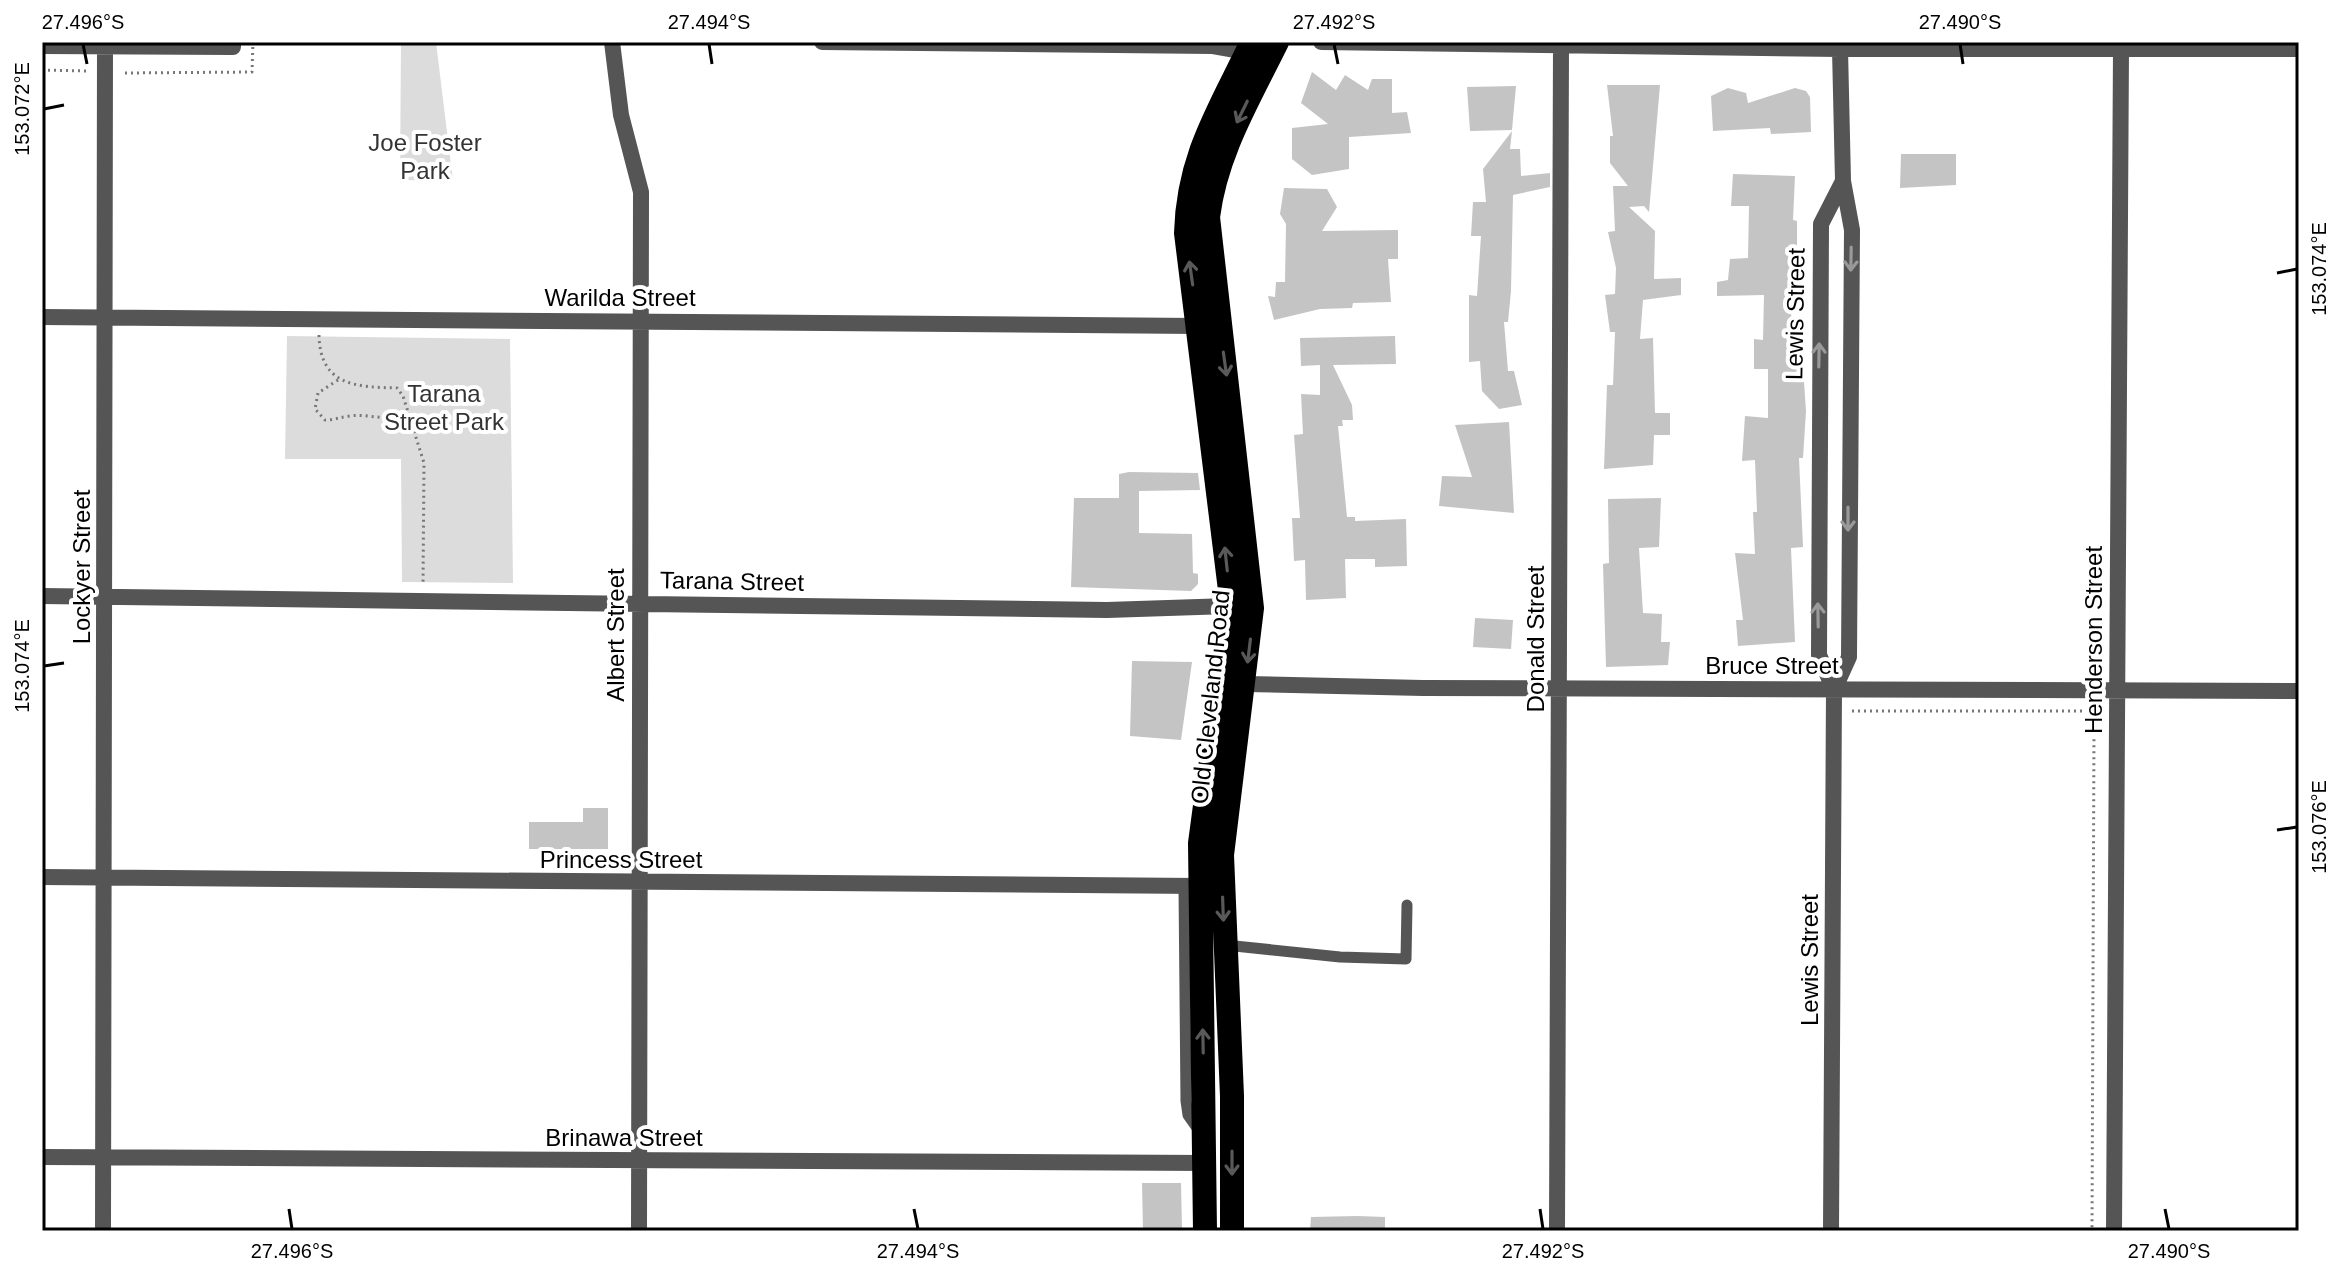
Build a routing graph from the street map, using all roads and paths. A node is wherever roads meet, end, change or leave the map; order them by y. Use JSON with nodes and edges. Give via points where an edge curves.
{"nodes":[{"id":1,"x":253,"y":42,"type":"edge"},
{"id":2,"x":612,"y":42,"type":"edge"},
{"id":3,"x":822,"y":42,"type":"edge"},
{"id":4,"x":1277,"y":42,"type":"edge"},
{"id":5,"x":1321,"y":42,"type":"edge"},
{"id":6,"x":1736,"y":43,"type":"edge"},
{"id":7,"x":233,"y":44,"type":"edge"},
{"id":8,"x":42,"y":46,"type":"edge"},
{"id":9,"x":105,"y":46,"type":"junction"},
{"id":10,"x":1561,"y":46,"type":"junction"},
{"id":11,"x":1250,"y":47,"type":"edge"},
{"id":12,"x":1840,"y":49,"type":"junction"},
{"id":13,"x":2121,"y":49,"type":"junction"},
{"id":14,"x":2299,"y":49,"type":"edge"},
{"id":15,"x":42,"y":70,"type":"edge"},
{"id":16,"x":93,"y":71,"type":"dead end"},
{"id":17,"x":125,"y":73,"type":"dead end"},
{"id":18,"x":1843,"y":181,"type":"junction"},
{"id":19,"x":42,"y":317,"type":"edge"},
{"id":20,"x":105,"y":318,"type":"junction"},
{"id":21,"x":319,"y":320,"type":"junction"},
{"id":22,"x":640,"y":321,"type":"junction"},
{"id":23,"x":1198,"y":326,"type":"junction"},
{"id":24,"x":340,"y":380,"type":"junction"},
{"id":25,"x":406,"y":410,"type":"junction"},
{"id":26,"x":89,"y":558,"type":"dead end"},
{"id":27,"x":74,"y":579,"type":"dead end"},
{"id":28,"x":42,"y":596,"type":"edge"},
{"id":29,"x":105,"y":597,"type":"junction"},
{"id":30,"x":422,"y":601,"type":"junction"},
{"id":31,"x":639,"y":604,"type":"junction"},
{"id":32,"x":1229,"y":606,"type":"junction"},
{"id":33,"x":1245,"y":684,"type":"junction"},
{"id":34,"x":1559,"y":687,"type":"junction"},
{"id":35,"x":1834,"y":690,"type":"junction"},
{"id":36,"x":2117,"y":690,"type":"junction"},
{"id":37,"x":2299,"y":691,"type":"edge"},
{"id":38,"x":1850,"y":711,"type":"dead end"},
{"id":39,"x":42,"y":877,"type":"edge"},
{"id":40,"x":104,"y":878,"type":"junction"},
{"id":41,"x":639,"y":883,"type":"junction"},
{"id":42,"x":1191,"y":886,"type":"junction"},
{"id":43,"x":1407,"y":905,"type":"dead end"},
{"id":44,"x":1225,"y":945,"type":"junction"},
{"id":45,"x":42,"y":1157,"type":"edge"},
{"id":46,"x":103,"y":1158,"type":"junction"},
{"id":47,"x":640,"y":1162,"type":"junction"},
{"id":48,"x":1206,"y":1163,"type":"junction"},
{"id":49,"x":103,"y":1231,"type":"edge"},
{"id":50,"x":639,"y":1231,"type":"edge"},
{"id":51,"x":1205,"y":1231,"type":"edge"},
{"id":52,"x":1232,"y":1231,"type":"edge"},
{"id":53,"x":1557,"y":1231,"type":"edge"},
{"id":54,"x":1831,"y":1231,"type":"edge"},
{"id":55,"x":2092,"y":1231,"type":"edge"},
{"id":56,"x":2114,"y":1231,"type":"edge"}],
"edges":[{"from":1,"to":17,"type":"path","via":[[252,72]]},
{"from":2,"to":22,"type":"street","name":"Albert Street","via":[[621,115],[641,192]]},
{"from":3,"to":11,"type":"street"},
{"from":4,"to":33,"type":"highway","name":"Old Cleveland Road","one_way":true,"via":[[1226,145],[1212,183],[1208,217],[1251,575]]},
{"from":5,"to":10,"type":"street"},
{"from":6,"to":10,"type":"street"},
{"from":6,"to":12,"type":"street"},
{"from":7,"to":9,"type":"street"},
{"from":8,"to":9,"type":"street"},
{"from":9,"to":20,"type":"street","name":"Lockyer Street"},
{"from":10,"to":34,"type":"street","name":"Donald Street"},
{"from":23,"to":11,"type":"highway","name":"Old Cleveland Road","one_way":true,"via":[[1186,233],[1191,175]]},
{"from":12,"to":13,"type":"street"},
{"from":12,"to":18,"type":"street","name":"Lewis Street"},
{"from":13,"to":14,"type":"street"},
{"from":13,"to":36,"type":"street","name":"Henderson Street"},
{"from":15,"to":16,"type":"path"},
{"from":18,"to":35,"type":"street","name":"Lewis Street","one_way":true,"via":[[1852,230],[1849,657]]},
{"from":35,"to":18,"type":"street","name":"Lewis Street","one_way":true,"via":[[1819,655],[1821,224]]},
{"from":19,"to":20,"type":"street","name":"Warilda Street"},
{"from":20,"to":21,"type":"street","name":"Warilda Street"},
{"from":20,"to":29,"type":"street","name":"Lockyer Street"},
{"from":21,"to":22,"type":"street","name":"Warilda Street"},
{"from":21,"to":24,"type":"path","via":[[321,359]]},
{"from":22,"to":23,"type":"street","name":"Warilda Street"},
{"from":22,"to":31,"type":"street","name":"Albert Street"},
{"from":32,"to":23,"type":"highway","name":"Old Cleveland Road","one_way":true},
{"from":24,"to":25,"type":"path","via":[[397,388]]},
{"from":24,"to":25,"type":"path","via":[[318,393],[315,409],[325,420],[353,415],[383,418]]},
{"from":25,"to":30,"type":"path","via":[[424,463]]},
{"from":26,"to":27,"type":"path","via":[[89,571]]},
{"from":28,"to":29,"type":"street","name":"Tarana Street"},
{"from":29,"to":30,"type":"street","name":"Tarana Street"},
{"from":29,"to":40,"type":"street","name":"Lockyer Street"},
{"from":30,"to":31,"type":"street","name":"Tarana Street"},
{"from":31,"to":32,"type":"street","name":"Tarana Street","via":[[1107,610]]},
{"from":31,"to":41,"type":"street","name":"Albert Street"},
{"from":32,"to":42,"type":"highway","name":"Old Cleveland Road"},
{"from":33,"to":34,"type":"street","name":"Bruce Street"},
{"from":33,"to":44,"type":"highway","name":"Old Cleveland Road","one_way":true,"via":[[1225,819]]},
{"from":34,"to":35,"type":"street","name":"Bruce Street"},
{"from":34,"to":53,"type":"street","name":"Donald Street"},
{"from":35,"to":36,"type":"street","name":"Bruce Street"},
{"from":35,"to":54,"type":"street","name":"Lewis Street"},
{"from":36,"to":37,"type":"street","name":"Bruce Street"},
{"from":36,"to":56,"type":"street","name":"Henderson Street"},
{"from":38,"to":55,"type":"path","via":[[2099,711],[2094,727]]},
{"from":39,"to":40,"type":"street","name":"Princess Street"},
{"from":40,"to":41,"type":"street","name":"Princess Street"},
{"from":40,"to":46,"type":"street","name":"Lockyer Street"},
{"from":41,"to":42,"type":"street","name":"Princess Street"},
{"from":41,"to":47,"type":"street","name":"Albert Street"},
{"from":48,"to":42,"type":"highway","name":"Old Cleveland Road","one_way":true},
{"from":43,"to":44,"type":"lane","via":[[1406,959]]},
{"from":44,"to":52,"type":"highway","name":"Old Cleveland Road","one_way":true},
{"from":45,"to":46,"type":"street","name":"Brinawa Street"},
{"from":46,"to":47,"type":"street","name":"Brinawa Street"},
{"from":46,"to":49,"type":"street","name":"Lockyer Street"},
{"from":47,"to":48,"type":"street","name":"Brinawa Street"},
{"from":47,"to":50,"type":"street","name":"Albert Street"},
{"from":48,"to":51,"type":"highway","name":"Old Cleveland Road"}]}
